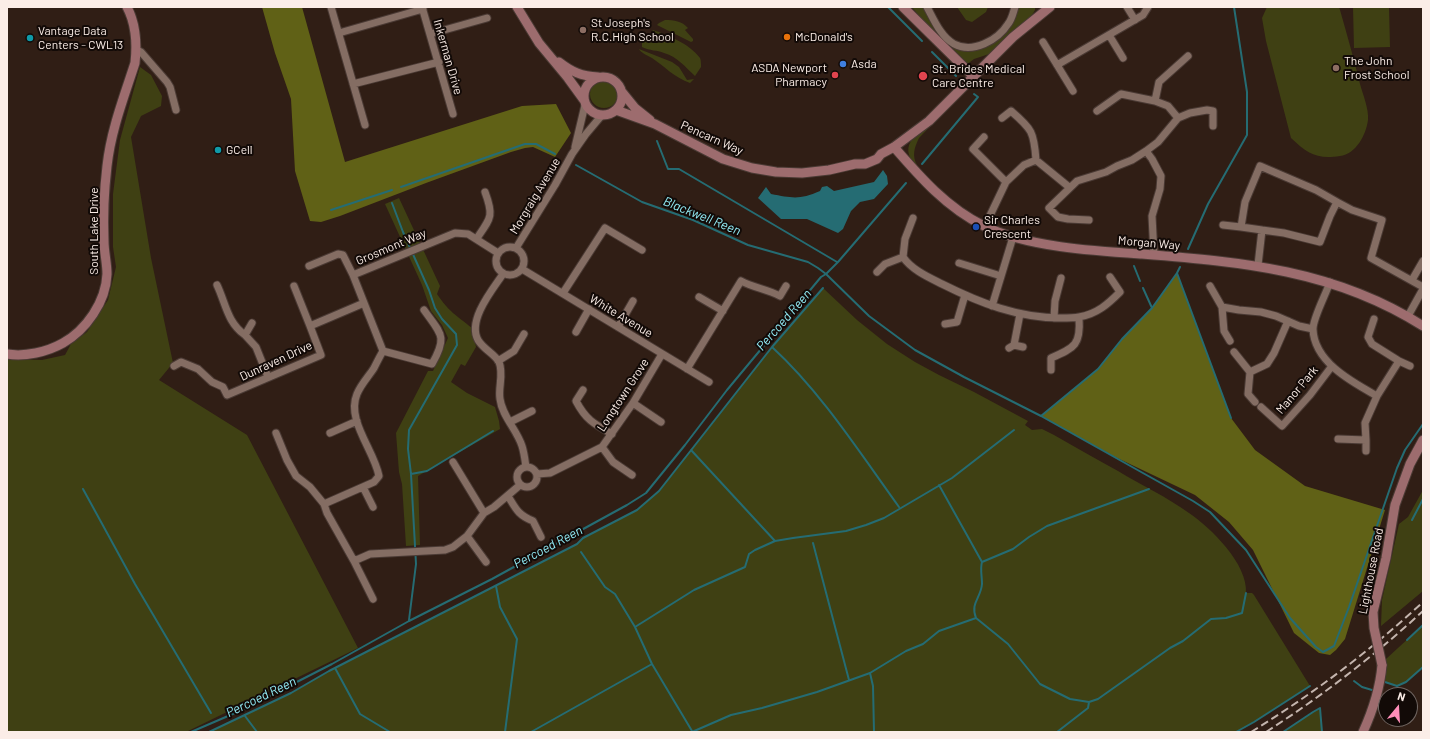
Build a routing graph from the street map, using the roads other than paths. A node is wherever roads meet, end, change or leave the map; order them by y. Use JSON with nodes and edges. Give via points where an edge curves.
{"nodes":[{"id":1,"x":127,"y":7,"type":"edge"},
{"id":2,"x":331,"y":7,"type":"edge"},
{"id":3,"x":517,"y":7,"type":"edge"},
{"id":4,"x":903,"y":7,"type":"edge"},
{"id":5,"x":927,"y":7,"type":"edge"},
{"id":6,"x":1015,"y":7,"type":"edge"},
{"id":7,"x":1127,"y":7,"type":"edge"},
{"id":8,"x":1148,"y":7,"type":"edge"},
{"id":9,"x":422,"y":8,"type":"edge"},
{"id":10,"x":1044,"y":9,"type":"edge"},
{"id":11,"x":487,"y":18,"type":"dead end"},
{"id":12,"x":1135,"y":20,"type":"junction"},
{"id":13,"x":338,"y":33,"type":"junction"},
{"id":14,"x":430,"y":34,"type":"junction"},
{"id":15,"x":1109,"y":35,"type":"junction"},
{"id":16,"x":1043,"y":42,"type":"dead end"},
{"id":17,"x":136,"y":50,"type":"junction"},
{"id":18,"x":551,"y":56,"type":"junction"},
{"id":19,"x":1188,"y":56,"type":"dead end"},
{"id":20,"x":1123,"y":58,"type":"dead end"},
{"id":21,"x":439,"y":62,"type":"junction"},
{"id":22,"x":1057,"y":66,"type":"junction"},
{"id":23,"x":972,"y":76,"type":"junction"},
{"id":24,"x":598,"y":77,"type":"junction"},
{"id":25,"x":353,"y":84,"type":"junction"},
{"id":26,"x":1073,"y":90,"type":"dead end"},
{"id":27,"x":622,"y":92,"type":"junction"},
{"id":28,"x":1155,"y":101,"type":"junction"},
{"id":29,"x":584,"y":102,"type":"junction"},
{"id":30,"x":176,"y":110,"type":"dead end"},
{"id":31,"x":616,"y":110,"type":"junction"},
{"id":32,"x":1097,"y":111,"type":"dead end"},
{"id":33,"x":453,"y":114,"type":"dead end"},
{"id":34,"x":602,"y":115,"type":"junction"},
{"id":35,"x":1002,"y":118,"type":"dead end"},
{"id":36,"x":1178,"y":118,"type":"junction"},
{"id":37,"x":655,"y":124,"type":"junction"},
{"id":38,"x":365,"y":126,"type":"dead end"},
{"id":39,"x":1213,"y":126,"type":"dead end"},
{"id":40,"x":984,"y":137,"type":"dead end"},
{"id":41,"x":894,"y":147,"type":"junction"},
{"id":42,"x":1146,"y":151,"type":"junction"},
{"id":43,"x":572,"y":154,"type":"junction"},
{"id":44,"x":1036,"y":160,"type":"junction"},
{"id":45,"x":1006,"y":182,"type":"junction"},
{"id":46,"x":1069,"y":187,"type":"junction"},
{"id":47,"x":485,"y":192,"type":"dead end"},
{"id":48,"x":1337,"y":202,"type":"junction"},
{"id":49,"x":913,"y":218,"type":"dead end"},
{"id":50,"x":1089,"y":220,"type":"dead end"},
{"id":51,"x":1223,"y":225,"type":"dead end"},
{"id":52,"x":985,"y":226,"type":"junction"},
{"id":53,"x":1241,"y":227,"type":"junction"},
{"id":54,"x":1262,"y":230,"type":"junction"},
{"id":55,"x":1012,"y":237,"type":"junction"},
{"id":56,"x":477,"y":238,"type":"junction"},
{"id":57,"x":516,"y":248,"type":"junction"},
{"id":58,"x":642,"y":250,"type":"dead end"},
{"id":59,"x":498,"y":253,"type":"junction"},
{"id":60,"x":1154,"y":255,"type":"junction"},
{"id":61,"x":903,"y":257,"type":"junction"},
{"id":62,"x":1423,"y":261,"type":"edge"},
{"id":63,"x":959,"y":263,"type":"dead end"},
{"id":64,"x":1258,"y":265,"type":"junction"},
{"id":65,"x":309,"y":266,"type":"dead end"},
{"id":66,"x":522,"y":269,"type":"junction"},
{"id":67,"x":877,"y":272,"type":"dead end"},
{"id":68,"x":503,"y":274,"type":"junction"},
{"id":69,"x":353,"y":275,"type":"junction"},
{"id":70,"x":1001,"y":276,"type":"junction"},
{"id":71,"x":1110,"y":277,"type":"dead end"},
{"id":72,"x":1061,"y":278,"type":"dead end"},
{"id":73,"x":1412,"y":280,"type":"junction"},
{"id":74,"x":1330,"y":282,"type":"junction"},
{"id":75,"x":217,"y":285,"type":"dead end"},
{"id":76,"x":294,"y":286,"type":"dead end"},
{"id":77,"x":786,"y":286,"type":"dead end"},
{"id":78,"x":1210,"y":286,"type":"dead end"},
{"id":79,"x":1423,"y":288,"type":"edge"},
{"id":80,"x":563,"y":293,"type":"junction"},
{"id":81,"x":964,"y":296,"type":"junction"},
{"id":82,"x":699,"y":297,"type":"dead end"},
{"id":83,"x":633,"y":301,"type":"dead end"},
{"id":84,"x":364,"y":303,"type":"junction"},
{"id":85,"x":992,"y":306,"type":"junction"},
{"id":86,"x":1222,"y":307,"type":"junction"},
{"id":87,"x":589,"y":309,"type":"junction"},
{"id":88,"x":424,"y":310,"type":"dead end"},
{"id":89,"x":723,"y":311,"type":"junction"},
{"id":90,"x":1020,"y":314,"type":"junction"},
{"id":91,"x":1408,"y":316,"type":"junction"},
{"id":92,"x":1054,"y":318,"type":"junction"},
{"id":93,"x":1079,"y":318,"type":"junction"},
{"id":94,"x":1374,"y":319,"type":"dead end"},
{"id":95,"x":1288,"y":321,"type":"junction"},
{"id":96,"x":252,"y":324,"type":"dead end"},
{"id":97,"x":945,"y":324,"type":"dead end"},
{"id":98,"x":310,"y":326,"type":"junction"},
{"id":99,"x":1423,"y":326,"type":"edge"},
{"id":100,"x":618,"y":327,"type":"junction"},
{"id":101,"x":1313,"y":329,"type":"junction"},
{"id":102,"x":576,"y":332,"type":"dead end"},
{"id":103,"x":524,"y":334,"type":"dead end"},
{"id":104,"x":245,"y":335,"type":"junction"},
{"id":105,"x":1230,"y":341,"type":"dead end"},
{"id":106,"x":1023,"y":347,"type":"dead end"},
{"id":107,"x":383,"y":351,"type":"junction"},
{"id":108,"x":1234,"y":352,"type":"dead end"},
{"id":109,"x":7,"y":354,"type":"edge"},
{"id":110,"x":662,"y":354,"type":"junction"},
{"id":111,"x":498,"y":361,"type":"junction"},
{"id":112,"x":1400,"y":361,"type":"junction"},
{"id":113,"x":174,"y":366,"type":"dead end"},
{"id":114,"x":1332,"y":366,"type":"junction"},
{"id":115,"x":1410,"y":366,"type":"dead end"},
{"id":116,"x":687,"y":369,"type":"junction"},
{"id":117,"x":1051,"y":370,"type":"dead end"},
{"id":118,"x":1250,"y":372,"type":"junction"},
{"id":119,"x":268,"y":377,"type":"junction"},
{"id":120,"x":709,"y":382,"type":"dead end"},
{"id":121,"x":583,"y":390,"type":"dead end"},
{"id":122,"x":1377,"y":396,"type":"junction"},
{"id":123,"x":1255,"y":402,"type":"dead end"},
{"id":124,"x":633,"y":403,"type":"junction"},
{"id":125,"x":1261,"y":407,"type":"dead end"},
{"id":126,"x":532,"y":411,"type":"dead end"},
{"id":127,"x":357,"y":421,"type":"junction"},
{"id":128,"x":510,"y":422,"type":"junction"},
{"id":129,"x":661,"y":422,"type":"dead end"},
{"id":130,"x":276,"y":433,"type":"dead end"},
{"id":131,"x":330,"y":433,"type":"dead end"},
{"id":132,"x":612,"y":434,"type":"junction"},
{"id":133,"x":1338,"y":439,"type":"dead end"},
{"id":134,"x":1366,"y":440,"type":"junction"},
{"id":135,"x":1423,"y":440,"type":"edge"},
{"id":136,"x":602,"y":448,"type":"junction"},
{"id":137,"x":1366,"y":451,"type":"dead end"},
{"id":138,"x":453,"y":462,"type":"dead end"},
{"id":139,"x":526,"y":467,"type":"junction"},
{"id":140,"x":537,"y":474,"type":"junction"},
{"id":141,"x":632,"y":475,"type":"dead end"},
{"id":142,"x":520,"y":485,"type":"junction"},
{"id":143,"x":363,"y":487,"type":"junction"},
{"id":144,"x":508,"y":496,"type":"junction"},
{"id":145,"x":324,"y":504,"type":"junction"},
{"id":146,"x":372,"y":507,"type":"dead end"},
{"id":147,"x":484,"y":513,"type":"junction"},
{"id":148,"x":467,"y":536,"type":"junction"},
{"id":149,"x":541,"y":537,"type":"dead end"},
{"id":150,"x":354,"y":561,"type":"junction"},
{"id":151,"x":486,"y":562,"type":"dead end"},
{"id":152,"x":373,"y":598,"type":"dead end"},
{"id":153,"x":1363,"y":732,"type":"edge"}],
"edges":[{"from":1,"to":17,"type":"street","name":"South Lake Drive","via":[[133,20]]},
{"from":2,"to":13,"type":"street"},
{"from":3,"to":18,"type":"street","via":[[535,37]]},
{"from":4,"to":23,"type":"street"},
{"from":5,"to":6,"type":"street","via":[[946,38],[966,47],[979,46],[998,35],[1009,23]]},
{"from":7,"to":12,"type":"street"},
{"from":8,"to":12,"type":"street","via":[[1143,15]]},
{"from":9,"to":13,"type":"street"},
{"from":9,"to":14,"type":"street","name":"Inkerman Drive"},
{"from":10,"to":23,"type":"street","name":"Pencarn Way"},
{"from":11,"to":14,"type":"street"},
{"from":12,"to":15,"type":"street"},
{"from":13,"to":25,"type":"street"},
{"from":14,"to":21,"type":"street","name":"Inkerman Drive"},
{"from":15,"to":20,"type":"street"},
{"from":15,"to":22,"type":"street"},
{"from":16,"to":22,"type":"street"},
{"from":17,"to":30,"type":"street","via":[[142,52],[167,82]]},
{"from":17,"to":109,"type":"street","name":"South Lake Drive","via":[[135,63],[118,116],[107,163],[104,200],[107,276],[99,305],[85,326],[55,347],[41,352]]},
{"from":18,"to":24,"type":"street","via":[[573,72]]},
{"from":18,"to":29,"type":"street"},
{"from":19,"to":28,"type":"street","via":[[1160,82]]},
{"from":21,"to":25,"type":"street"},
{"from":21,"to":33,"type":"street","name":"Inkerman Drive"},
{"from":22,"to":26,"type":"street"},
{"from":23,"to":41,"type":"street","name":"Pencarn Way","via":[[929,121]]},
{"from":24,"to":27,"type":"street","via":[[609,77],[617,83]]},
{"from":24,"to":29,"type":"street","via":[[585,88]]},
{"from":25,"to":38,"type":"street"},
{"from":27,"to":31,"type":"street","via":[[621,102]]},
{"from":27,"to":37,"type":"street","name":"Pencarn Way","via":[[635,108]]},
{"from":28,"to":32,"type":"street","via":[[1120,94]]},
{"from":28,"to":36,"type":"street","via":[[1168,106]]},
{"from":29,"to":34,"type":"street","via":[[595,114]]},
{"from":29,"to":43,"type":"street","name":"Morgraig Avenue"},
{"from":31,"to":34,"type":"street"},
{"from":31,"to":37,"type":"street","name":"Pencarn Way"},
{"from":34,"to":43,"type":"street","name":"Morgraig Avenue"},
{"from":35,"to":44,"type":"street","via":[[1011,111],[1027,126],[1034,138]]},
{"from":36,"to":39,"type":"street","via":[[1190,113],[1213,111]]},
{"from":36,"to":42,"type":"street","via":[[1158,142]]},
{"from":37,"to":41,"type":"street","name":"Pencarn Way","via":[[718,156],[752,168],[776,172],[829,170],[855,164]]},
{"from":40,"to":45,"type":"street","via":[[973,149]]},
{"from":41,"to":52,"type":"street","name":"Morgan Way","via":[[936,192]]},
{"from":42,"to":46,"type":"street","via":[[1132,160],[1077,181]]},
{"from":42,"to":60,"type":"street","via":[[1161,176],[1152,216]]},
{"from":43,"to":57,"type":"street","name":"Morgraig Avenue"},
{"from":44,"to":45,"type":"street","via":[[1024,164]]},
{"from":44,"to":46,"type":"street"},
{"from":45,"to":52,"type":"street"},
{"from":46,"to":50,"type":"street","via":[[1045,209],[1058,216]]},
{"from":47,"to":56,"type":"street","via":[[490,206],[490,216]]},
{"from":48,"to":53,"type":"street","via":[[1260,166],[1245,202]]},
{"from":48,"to":54,"type":"street","via":[[1320,242]]},
{"from":48,"to":73,"type":"street","via":[[1382,220],[1371,258]]},
{"from":49,"to":61,"type":"street","via":[[905,239]]},
{"from":51,"to":53,"type":"street"},
{"from":52,"to":55,"type":"street","name":"Morgan Way"},
{"from":53,"to":54,"type":"street"},
{"from":54,"to":64,"type":"street"},
{"from":55,"to":60,"type":"street","name":"Morgan Way","via":[[1059,246]]},
{"from":55,"to":70,"type":"street"},
{"from":56,"to":59,"type":"street","name":"Grosmont Way"},
{"from":56,"to":69,"type":"street","name":"Grosmont Way","via":[[455,233]]},
{"from":57,"to":59,"type":"street","name":"Morgraig Avenue","via":[[504,247]]},
{"from":57,"to":66,"type":"street","name":"Morgraig Avenue","via":[[522,252]]},
{"from":58,"to":80,"type":"street","via":[[605,228]]},
{"from":59,"to":68,"type":"street","via":[[495,263]]},
{"from":60,"to":64,"type":"street","name":"Morgan Way"},
{"from":61,"to":67,"type":"street","via":[[885,264]]},
{"from":61,"to":81,"type":"street","via":[[917,271]]},
{"from":62,"to":73,"type":"street"},
{"from":63,"to":70,"type":"street"},
{"from":64,"to":74,"type":"street","name":"Morgan Way"},
{"from":65,"to":69,"type":"street","via":[[338,254],[343,255]]},
{"from":66,"to":68,"type":"street","via":[[512,275]]},
{"from":66,"to":80,"type":"street","name":"White Avenue"},
{"from":68,"to":111,"type":"street","via":[[482,305],[476,322],[477,339]]},
{"from":69,"to":84,"type":"street","name":"Grosmont Way"},
{"from":70,"to":85,"type":"street"},
{"from":71,"to":93,"type":"street","via":[[1120,292],[1105,306]]},
{"from":72,"to":92,"type":"street"},
{"from":73,"to":79,"type":"street"},
{"from":74,"to":91,"type":"street","name":"Morgan Way"},
{"from":74,"to":101,"type":"street"},
{"from":75,"to":104,"type":"street","via":[[230,318],[237,329]]},
{"from":76,"to":98,"type":"street"},
{"from":77,"to":89,"type":"street","via":[[780,296],[741,281]]},
{"from":78,"to":86,"type":"street"},
{"from":79,"to":91,"type":"street"},
{"from":80,"to":87,"type":"street","name":"White Avenue"},
{"from":81,"to":85,"type":"street"},
{"from":81,"to":97,"type":"street","via":[[957,322]]},
{"from":82,"to":89,"type":"street"},
{"from":83,"to":100,"type":"street"},
{"from":84,"to":98,"type":"street","name":"Dunraven Drive"},
{"from":84,"to":107,"type":"street","name":"Grosmont Way"},
{"from":85,"to":90,"type":"street"},
{"from":86,"to":95,"type":"street","via":[[1261,312]]},
{"from":86,"to":105,"type":"street","via":[[1224,331]]},
{"from":87,"to":100,"type":"street","name":"White Avenue"},
{"from":87,"to":102,"type":"street"},
{"from":88,"to":107,"type":"street","via":[[441,332],[442,342],[432,364]]},
{"from":89,"to":116,"type":"street"},
{"from":90,"to":92,"type":"street"},
{"from":90,"to":106,"type":"street","via":[[1011,346]]},
{"from":91,"to":99,"type":"street","name":"Morgan Way"},
{"from":92,"to":93,"type":"street"},
{"from":93,"to":117,"type":"street","via":[[1078,340],[1069,350],[1051,358]]},
{"from":94,"to":112,"type":"street","via":[[1368,338],[1372,344]]},
{"from":95,"to":101,"type":"street"},
{"from":95,"to":118,"type":"street","via":[[1267,364]]},
{"from":96,"to":104,"type":"street"},
{"from":98,"to":119,"type":"street","name":"Dunraven Drive","via":[[321,354]]},
{"from":100,"to":110,"type":"street","name":"White Avenue"},
{"from":101,"to":114,"type":"street","name":"Manor Park","via":[[1318,349]]},
{"from":103,"to":111,"type":"street","via":[[514,351]]},
{"from":104,"to":119,"type":"street","via":[[256,347]]},
{"from":107,"to":127,"type":"street","via":[[358,393],[354,404]]},
{"from":108,"to":118,"type":"street"},
{"from":110,"to":116,"type":"street","name":"White Avenue"},
{"from":110,"to":124,"type":"street","name":"Longtown Grove"},
{"from":111,"to":128,"type":"street","via":[[500,400]]},
{"from":112,"to":115,"type":"street"},
{"from":112,"to":122,"type":"street"},
{"from":113,"to":119,"type":"street","name":"Dunraven Drive","via":[[182,362],[198,369],[212,382],[223,387],[227,395]]},
{"from":114,"to":122,"type":"street","name":"Manor Park","via":[[1352,382]]},
{"from":114,"to":125,"type":"street","name":"Manor Park","via":[[1282,426]]},
{"from":116,"to":120,"type":"street","name":"White Avenue"},
{"from":118,"to":123,"type":"street","via":[[1248,394]]},
{"from":121,"to":132,"type":"street","via":[[576,401],[581,410],[594,424]]},
{"from":122,"to":134,"type":"street","via":[[1365,423]]},
{"from":124,"to":129,"type":"street"},
{"from":124,"to":132,"type":"street","name":"Longtown Grove"},
{"from":126,"to":128,"type":"street"},
{"from":127,"to":131,"type":"street"},
{"from":127,"to":143,"type":"street","via":[[379,476],[374,482]]},
{"from":128,"to":139,"type":"street","via":[[522,445]]},
{"from":130,"to":145,"type":"street","via":[[296,476],[310,487]]},
{"from":132,"to":136,"type":"street","name":"Longtown Grove"},
{"from":133,"to":134,"type":"street"},
{"from":134,"to":137,"type":"street"},
{"from":135,"to":153,"type":"street","name":"Lighthouse Road","bridge":true,"via":[[1410,464],[1395,505],[1373,612],[1382,665],[1381,682]]},
{"from":136,"to":140,"type":"street","name":"Longtown Grove","via":[[550,474]]},
{"from":136,"to":141,"type":"street","via":[[613,462]]},
{"from":138,"to":147,"type":"street"},
{"from":139,"to":140,"type":"street","via":[[532,468]]},
{"from":139,"to":142,"type":"street","via":[[517,474]]},
{"from":140,"to":142,"type":"street","via":[[537,480],[533,485],[525,488]]},
{"from":142,"to":144,"type":"street"},
{"from":143,"to":145,"type":"street"},
{"from":143,"to":146,"type":"street"},
{"from":144,"to":147,"type":"street"},
{"from":144,"to":149,"type":"street","via":[[517,512],[533,521]]},
{"from":145,"to":150,"type":"street"},
{"from":147,"to":148,"type":"street"},
{"from":148,"to":150,"type":"street","via":[[445,550],[370,554]]},
{"from":148,"to":151,"type":"street"},
{"from":150,"to":152,"type":"street"}]}
